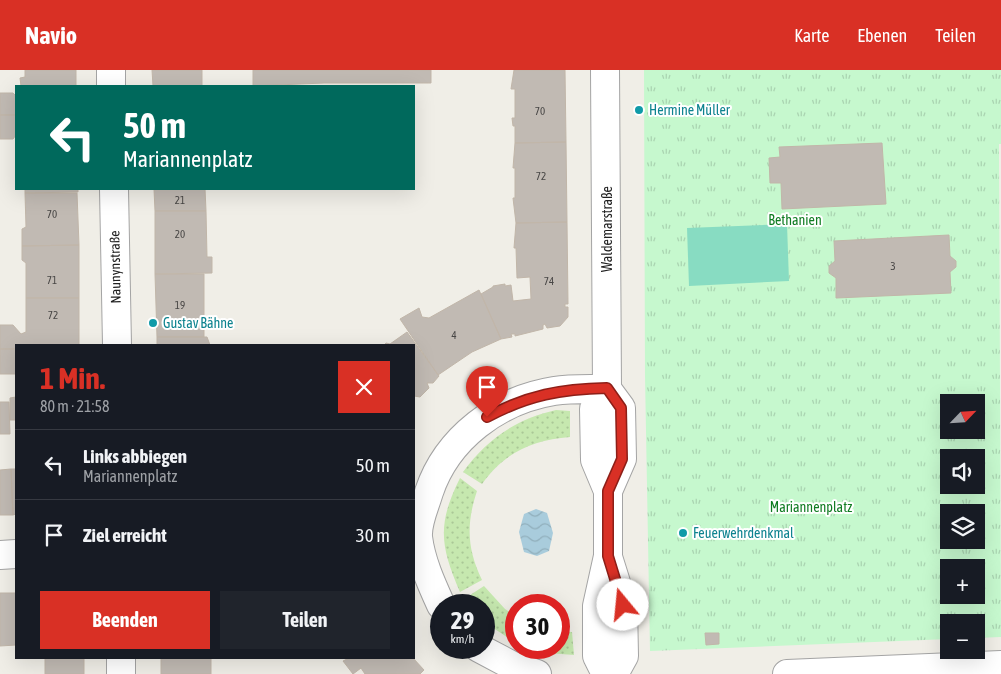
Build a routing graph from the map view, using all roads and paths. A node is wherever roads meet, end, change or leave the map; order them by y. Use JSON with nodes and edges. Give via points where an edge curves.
{"nodes":[{"id":1,"x":111,"y":70,"type":"edge"},
{"id":2,"x":605,"y":70,"type":"edge"},
{"id":3,"x":112,"y":85,"type":"edge"},
{"id":4,"x":114,"y":190,"type":"edge"},
{"id":5,"x":117,"y":344,"type":"edge"},
{"id":6,"x":607,"y":388,"type":"junction"},
{"id":7,"x":416,"y":534,"type":"edge"},
{"id":8,"x":15,"y":554,"type":"edge"},
{"id":9,"x":0,"y":555,"type":"edge"},
{"id":10,"x":608,"y":556,"type":"junction"},
{"id":11,"x":436,"y":594,"type":"edge"},
{"id":12,"x":495,"y":656,"type":"edge"},
{"id":13,"x":121,"y":659,"type":"edge"},
{"id":14,"x":1001,"y":665,"type":"edge"},
{"id":15,"x":122,"y":674,"type":"edge"},
{"id":16,"x":537,"y":674,"type":"edge"},
{"id":17,"x":606,"y":674,"type":"edge"},
{"id":18,"x":614,"y":674,"type":"edge"},
{"id":19,"x":787,"y":674,"type":"edge"}],
"edges":[{"from":1,"to":3,"type":"street"},
{"from":2,"to":6,"type":"street","name":"Waldemarstraße"},
{"from":4,"to":5,"type":"street","name":"Naunynstraße"},
{"from":6,"to":7,"type":"street","via":[[573,389],[533,397],[509,405],[472,429],[455,446],[432,484]]},
{"from":6,"to":10,"type":"street","via":[[594,409],[594,438],[595,460],[608,491]]},
{"from":7,"to":11,"type":"street"},
{"from":8,"to":9,"type":"street"},
{"from":10,"to":17,"type":"street","via":[[597,606],[597,656]]},
{"from":10,"to":18,"type":"street","via":[[623,605],[624,656]]},
{"from":12,"to":16,"type":"street"},
{"from":13,"to":15,"type":"street"},
{"from":14,"to":19,"type":"street"}]}
